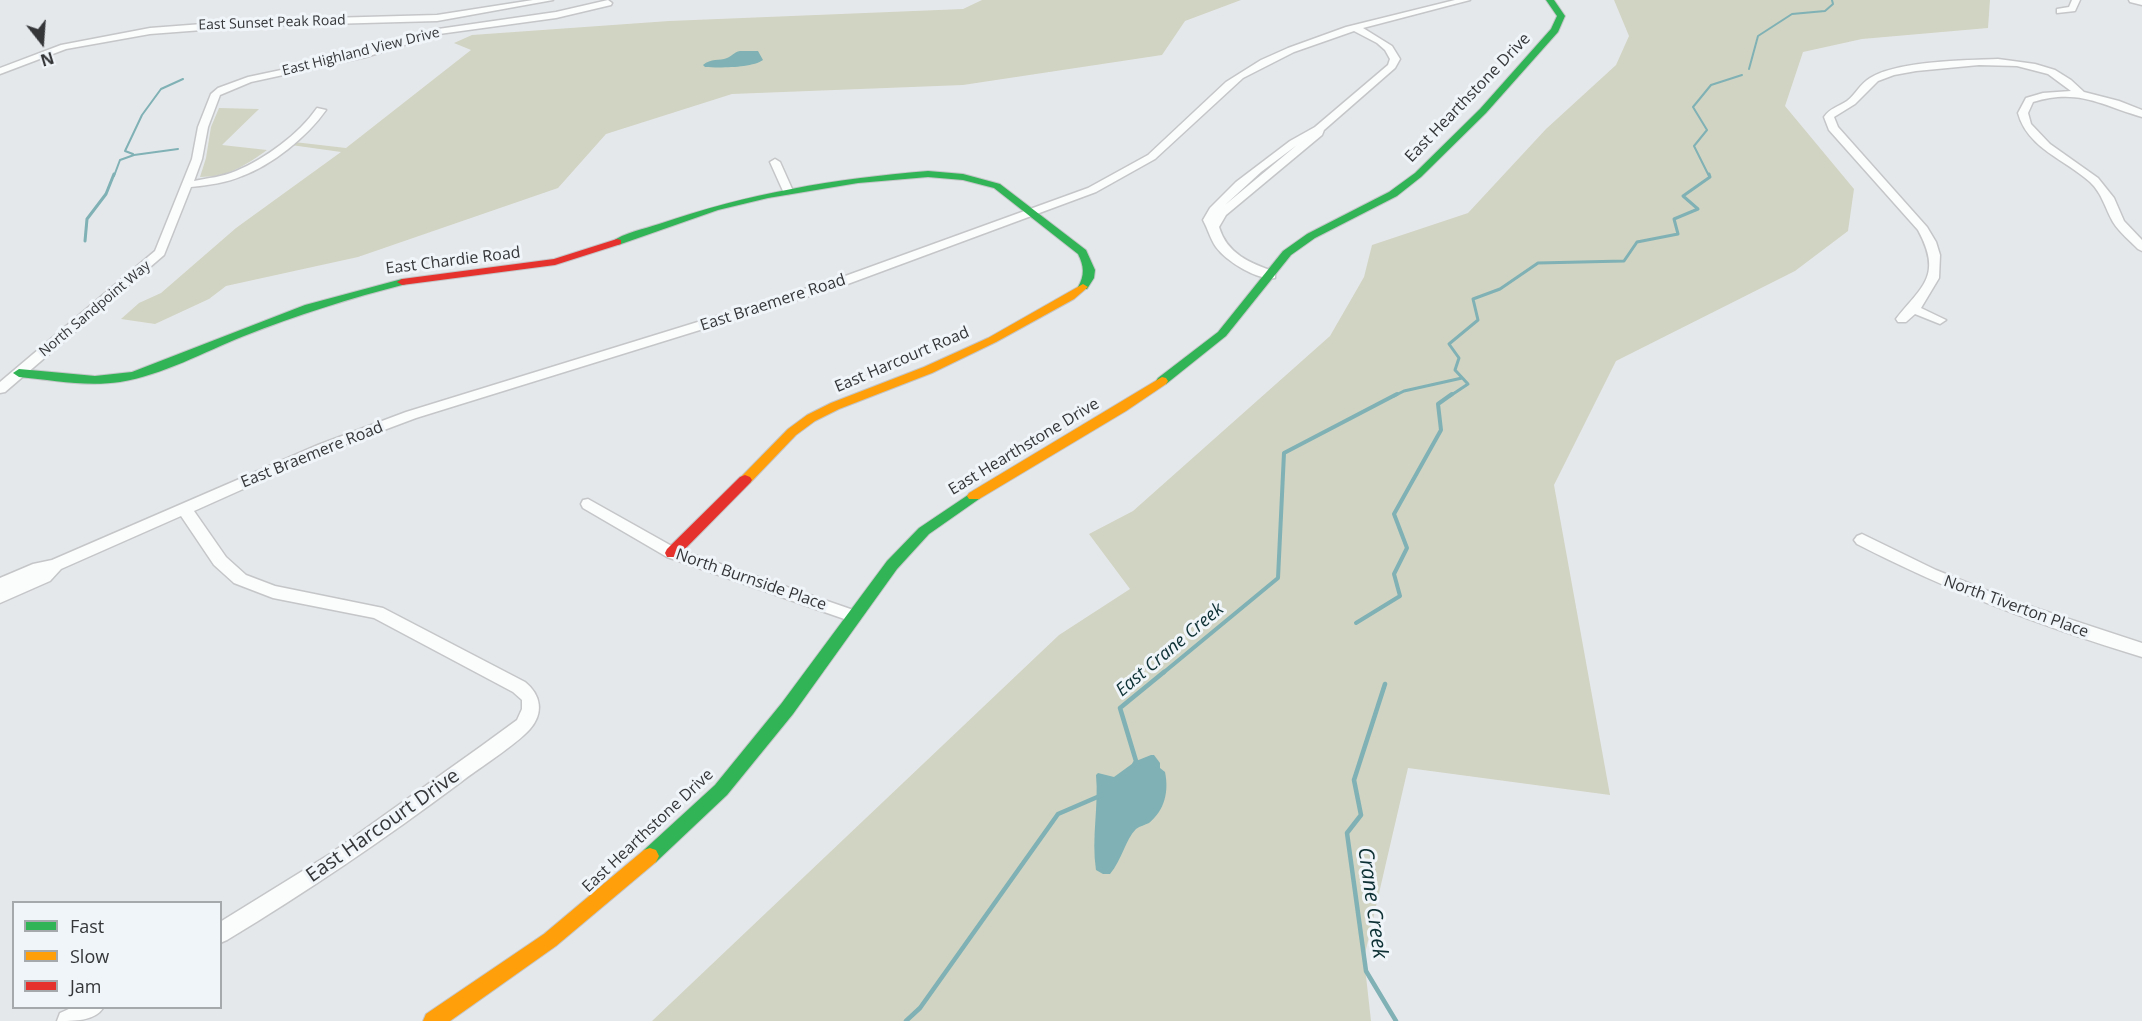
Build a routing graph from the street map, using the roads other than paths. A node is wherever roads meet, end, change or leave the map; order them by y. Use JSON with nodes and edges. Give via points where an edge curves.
{"nodes":[{"id":1,"x":549,"y":0,"type":"edge"},
{"id":2,"x":618,"y":0,"type":"edge"},
{"id":3,"x":1466,"y":0,"type":"edge"},
{"id":4,"x":1550,"y":0,"type":"edge"},
{"id":5,"x":2076,"y":0,"type":"edge"},
{"id":6,"x":2133,"y":0,"type":"edge"},
{"id":7,"x":2142,"y":2,"type":"edge"},
{"id":8,"x":2060,"y":11,"type":"dead end"},
{"id":9,"x":1357,"y":29,"type":"junction"},
{"id":10,"x":0,"y":71,"type":"edge"},
{"id":11,"x":229,"y":87,"type":"joint"},
{"id":12,"x":2081,"y":95,"type":"junction"},
{"id":13,"x":321,"y":110,"type":"dead end"},
{"id":14,"x":2142,"y":114,"type":"edge"},
{"id":15,"x":776,"y":162,"type":"dead end"},
{"id":16,"x":186,"y":185,"type":"junction"},
{"id":17,"x":788,"y":191,"type":"junction"},
{"id":18,"x":1031,"y":213,"type":"junction"},
{"id":19,"x":2142,"y":247,"type":"edge"},
{"id":20,"x":1271,"y":275,"type":"junction"},
{"id":21,"x":1913,"y":309,"type":"junction"},
{"id":22,"x":1902,"y":319,"type":"dead end"},
{"id":23,"x":1940,"y":320,"type":"dead end"},
{"id":24,"x":19,"y":373,"type":"junction"},
{"id":25,"x":0,"y":389,"type":"edge"},
{"id":26,"x":588,"y":504,"type":"dead end"},
{"id":27,"x":184,"y":508,"type":"junction"},
{"id":28,"x":1862,"y":540,"type":"dead end"},
{"id":29,"x":672,"y":553,"type":"junction"},
{"id":30,"x":55,"y":566,"type":"junction"},
{"id":31,"x":0,"y":585,"type":"edge"},
{"id":32,"x":0,"y":597,"type":"edge"},
{"id":33,"x":853,"y":616,"type":"junction"},
{"id":34,"x":2142,"y":650,"type":"edge"},
{"id":35,"x":222,"y":932,"type":"edge"},
{"id":36,"x":90,"y":1009,"type":"edge"},
{"id":37,"x":68,"y":1021,"type":"edge"},
{"id":38,"x":433,"y":1021,"type":"edge"}],
"edges":[{"from":1,"to":10,"type":"street","name":"East Sunset Peak Road","via":[[437,18],[244,23],[139,33],[63,47]]},
{"from":2,"to":11,"type":"street","name":"East Highland View Drive","via":[[557,18],[438,32],[363,55]]},
{"from":3,"to":9,"type":"street","name":"East Braemere Road"},
{"from":4,"to":20,"type":"street","name":"East Hearthstone Drive","via":[[1561,16],[1555,30],[1484,111],[1418,176],[1393,194],[1311,236],[1287,253]]},
{"from":5,"to":8,"type":"street","via":[[2072,9]]},
{"from":6,"to":7,"type":"street"},
{"from":9,"to":18,"type":"street","name":"East Braemere Road","via":[[1261,64],[1238,77],[1140,165],[1092,190]]},
{"from":9,"to":20,"type":"street","via":[[1384,45],[1395,58],[1392,66],[1319,129],[1279,153],[1211,212],[1209,220],[1220,246],[1233,258]]},
{"from":11,"to":16,"type":"street","name":"North Sandpoint Way","via":[[216,94]]},
{"from":12,"to":14,"type":"street"},
{"from":12,"to":19,"type":"street","via":[[2056,93],[2030,100],[2023,114],[2026,125],[2046,146],[2094,180],[2119,222]]},
{"from":12,"to":21,"type":"street","via":[[2057,75],[1997,61],[1896,72],[1874,80],[1852,102],[1832,112],[1830,123],[1931,243],[1936,272],[1932,285]]},
{"from":13,"to":16,"type":"street","via":[[313,122],[248,170]]},
{"from":15,"to":17,"type":"street"},
{"from":16,"to":24,"type":"street","name":"North Sandpoint Way","via":[[156,258]]},
{"from":17,"to":18,"type":"street","name":"East Chardie Road","via":[[893,176],[943,174],[997,186]]},
{"from":17,"to":24,"type":"street","name":"East Chardie Road","via":[[716,207],[555,262],[380,286],[261,325],[133,375],[98,380]]},
{"from":18,"to":27,"type":"street","name":"East Braemere Road","via":[[772,304],[411,416],[323,448]]},
{"from":18,"to":29,"type":"street","name":"East Harcourt Road","via":[[1082,252],[1090,266],[1090,277],[1083,287],[992,340],[811,418],[792,432]]},
{"from":20,"to":33,"type":"street","name":"East Hearthstone Drive","via":[[1222,334],[1177,371],[1122,408],[990,484],[924,531]]},
{"from":21,"to":22,"type":"street"},
{"from":21,"to":23,"type":"street"},
{"from":24,"to":25,"type":"street","name":"North Sandpoint Way"},
{"from":26,"to":29,"type":"street","name":"North Burnside Place"},
{"from":27,"to":30,"type":"street","name":"East Braemere Road"},
{"from":27,"to":35,"type":"street","name":"East Harcourt Drive","via":[[220,561],[240,579],[273,592],[377,612],[519,687],[528,694],[532,706],[523,725],[424,800]]},
{"from":28,"to":34,"type":"street","name":"North Tiverton Place","via":[[1989,600]]},
{"from":29,"to":33,"type":"street","name":"North Burnside Place"},
{"from":30,"to":31,"type":"street","name":"East Braemere Road","via":[[39,568]]},
{"from":30,"to":32,"type":"street","name":"East Braemere Road","via":[[44,577]]},
{"from":33,"to":38,"type":"street","name":"East Hearthstone Drive","via":[[787,709],[720,790],[632,873],[550,940]]},
{"from":36,"to":37,"type":"street"}]}
